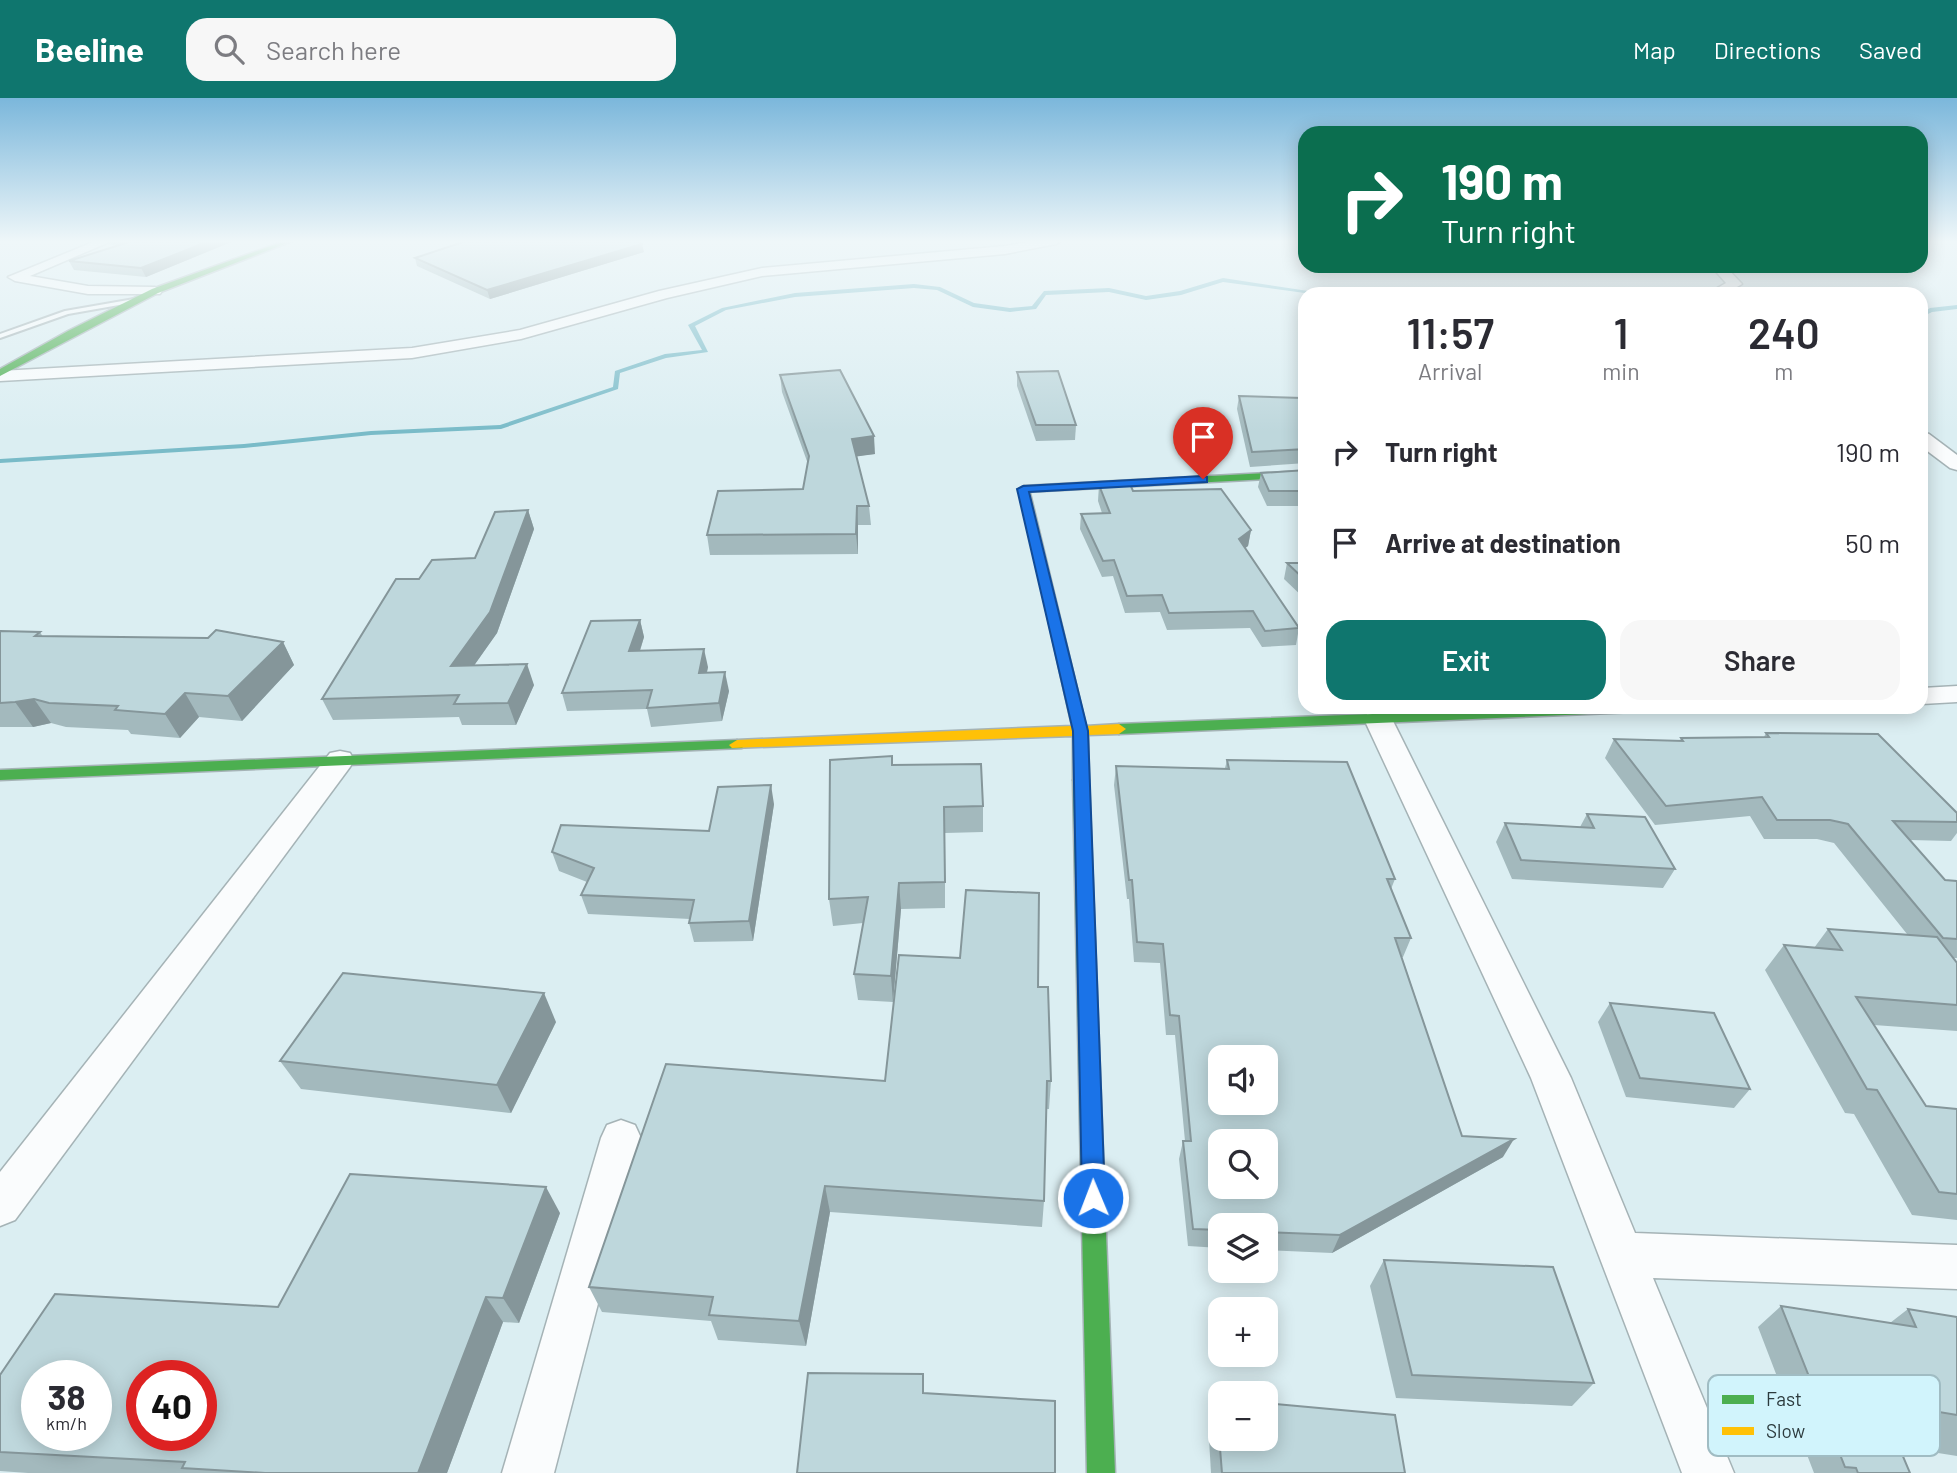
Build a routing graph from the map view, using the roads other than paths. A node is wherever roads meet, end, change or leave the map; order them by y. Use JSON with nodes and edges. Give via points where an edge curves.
{"nodes":[{"id":1,"x":115,"y":304,"type":"edge"},
{"id":2,"x":128,"y":304,"type":"edge"},
{"id":3,"x":628,"y":304,"type":"edge"},
{"id":4,"x":0,"y":336,"type":"edge"},
{"id":5,"x":0,"y":374,"type":"edge"},
{"id":6,"x":1957,"y":440,"type":"edge"},
{"id":7,"x":1928,"y":441,"type":"edge"},
{"id":8,"x":1928,"y":444,"type":"edge"},
{"id":9,"x":1957,"y":464,"type":"edge"},
{"id":10,"x":1298,"y":474,"type":"edge"},
{"id":11,"x":1957,"y":694,"type":"edge"},
{"id":12,"x":1928,"y":696,"type":"edge"},
{"id":13,"x":1495,"y":714,"type":"edge"},
{"id":14,"x":1378,"y":719,"type":"junction"},
{"id":15,"x":1080,"y":731,"type":"junction"},
{"id":16,"x":340,"y":760,"type":"junction"},
{"id":17,"x":0,"y":775,"type":"edge"},
{"id":18,"x":621,"y":1138,"type":"dead end"},
{"id":19,"x":0,"y":1206,"type":"edge"},
{"id":20,"x":1621,"y":1255,"type":"junction"},
{"id":21,"x":1957,"y":1267,"type":"edge"},
{"id":22,"x":528,"y":1473,"type":"edge"},
{"id":23,"x":1101,"y":1473,"type":"edge"},
{"id":24,"x":1708,"y":1473,"type":"edge"}],
"edges":[{"from":1,"to":4,"type":"lane","via":[[67,312]]},
{"from":2,"to":5,"type":"main road"},
{"from":3,"to":5,"type":"street","via":[[522,334],[412,353]]},
{"from":6,"to":7,"type":"street"},
{"from":8,"to":9,"type":"street"},
{"from":10,"to":15,"type":"main road","via":[[1023,489]]},
{"from":11,"to":12,"type":"street"},
{"from":13,"to":14,"type":"main road"},
{"from":14,"to":15,"type":"main road"},
{"from":14,"to":20,"type":"street","via":[[1550,1078]]},
{"from":15,"to":16,"type":"main road"},
{"from":15,"to":23,"type":"main road"},
{"from":16,"to":17,"type":"main road"},
{"from":16,"to":19,"type":"street"},
{"from":18,"to":22,"type":"street"},
{"from":20,"to":21,"type":"street"},
{"from":20,"to":24,"type":"street"}]}
